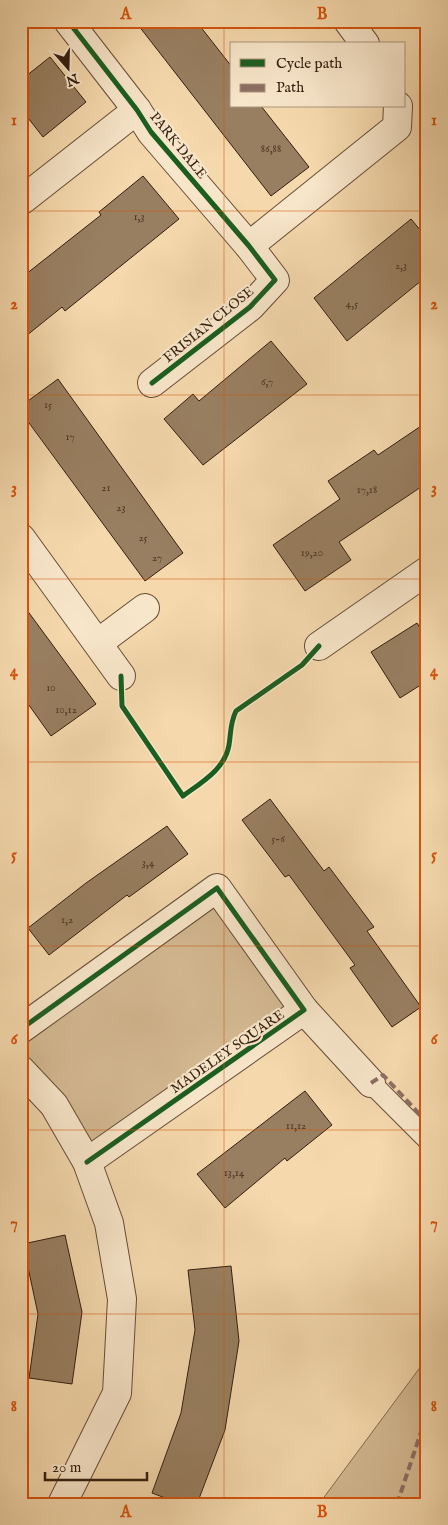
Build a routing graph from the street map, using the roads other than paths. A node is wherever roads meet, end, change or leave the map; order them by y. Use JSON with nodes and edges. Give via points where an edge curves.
{"nodes":[{"id":1,"x":68,"y":21,"type":"edge"},
{"id":2,"x":348,"y":21,"type":"edge"},
{"id":3,"x":364,"y":42,"type":"edge"},
{"id":4,"x":398,"y":108,"type":"edge"},
{"id":5,"x":137,"y":110,"type":"junction"},
{"id":6,"x":21,"y":202,"type":"edge"},
{"id":7,"x":250,"y":246,"type":"junction"},
{"id":8,"x":276,"y":280,"type":"joint"},
{"id":9,"x":152,"y":383,"type":"dead end"},
{"id":10,"x":21,"y":538,"type":"edge"},
{"id":11,"x":426,"y":573,"type":"edge"},
{"id":12,"x":145,"y":608,"type":"dead end"},
{"id":13,"x":98,"y":643,"type":"junction"},
{"id":14,"x":319,"y":646,"type":"dead end"},
{"id":15,"x":122,"y":676,"type":"dead end"},
{"id":16,"x":304,"y":1010,"type":"junction"},
{"id":17,"x":21,"y":1029,"type":"edge"},
{"id":18,"x":21,"y":1070,"type":"edge"},
{"id":19,"x":371,"y":1083,"type":"joint"},
{"id":20,"x":427,"y":1139,"type":"edge"},
{"id":21,"x":87,"y":1162,"type":"junction"},
{"id":22,"x":62,"y":1504,"type":"edge"}],
"edges":[{"from":1,"to":5,"type":"street","name":"PARK DALE"},
{"from":2,"to":3,"type":"street"},
{"from":4,"to":7,"type":"street","via":[[397,127]]},
{"from":5,"to":6,"type":"street"},
{"from":5,"to":7,"type":"street","name":"PARK DALE","via":[[151,132]]},
{"from":7,"to":8,"type":"street","name":"PARK DALE"},
{"from":8,"to":9,"type":"street","name":"FRISIAN CLOSE","via":[[250,307]]},
{"from":10,"to":13,"type":"street"},
{"from":11,"to":14,"type":"street"},
{"from":12,"to":13,"type":"street"},
{"from":13,"to":15,"type":"street"},
{"from":16,"to":17,"type":"street","name":"MADELEY SQUARE","via":[[217,888]]},
{"from":16,"to":19,"type":"street"},
{"from":16,"to":21,"type":"street","name":"MADELEY SQUARE"},
{"from":18,"to":21,"type":"street","via":[[54,1105]]},
{"from":19,"to":20,"type":"lane"},
{"from":21,"to":22,"type":"street","via":[[109,1223],[122,1299],[117,1393]]}]}
